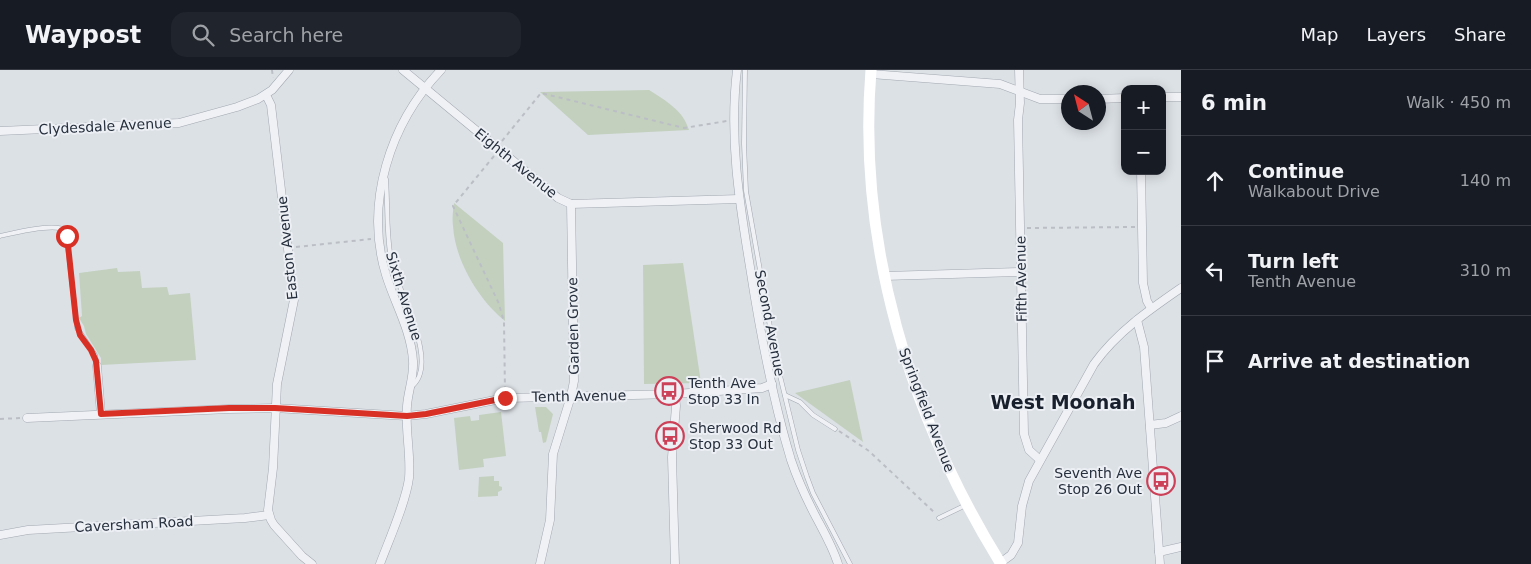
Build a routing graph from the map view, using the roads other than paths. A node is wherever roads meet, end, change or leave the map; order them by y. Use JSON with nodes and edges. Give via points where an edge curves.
{"nodes":[{"id":1,"x":290,"y":70,"type":"edge"},
{"id":2,"x":403,"y":70,"type":"edge"},
{"id":3,"x":441,"y":70,"type":"edge"},
{"id":4,"x":737,"y":70,"type":"edge"},
{"id":5,"x":746,"y":70,"type":"edge"},
{"id":6,"x":1019,"y":70,"type":"edge"},
{"id":7,"x":871,"y":72,"type":"edge"},
{"id":8,"x":424,"y":88,"type":"junction"},
{"id":9,"x":1021,"y":92,"type":"junction"},
{"id":10,"x":266,"y":95,"type":"junction"},
{"id":11,"x":1166,"y":97,"type":"edge"},
{"id":12,"x":1181,"y":97,"type":"edge"},
{"id":13,"x":1106,"y":98,"type":"edge"},
{"id":14,"x":1121,"y":98,"type":"edge"},
{"id":15,"x":1061,"y":99,"type":"edge"},
{"id":16,"x":0,"y":131,"type":"edge"},
{"id":17,"x":385,"y":169,"type":"junction"},
{"id":18,"x":1141,"y":175,"type":"edge"},
{"id":19,"x":739,"y":199,"type":"junction"},
{"id":20,"x":571,"y":204,"type":"junction"},
{"id":21,"x":0,"y":236,"type":"edge"},
{"id":22,"x":1020,"y":272,"type":"junction"},
{"id":23,"x":884,"y":276,"type":"junction"},
{"id":24,"x":1181,"y":288,"type":"edge"},
{"id":25,"x":1151,"y":308,"type":"junction"},
{"id":26,"x":1137,"y":320,"type":"junction"},
{"id":27,"x":97,"y":366,"type":"joint"},
{"id":28,"x":772,"y":384,"type":"junction"},
{"id":29,"x":410,"y":388,"type":"junction"},
{"id":30,"x":675,"y":394,"type":"junction"},
{"id":31,"x":784,"y":395,"type":"junction"},
{"id":32,"x":571,"y":396,"type":"junction"},
{"id":33,"x":275,"y":408,"type":"junction"},
{"id":34,"x":101,"y":414,"type":"junction"},
{"id":35,"x":407,"y":416,"type":"junction"},
{"id":36,"x":1181,"y":416,"type":"edge"},
{"id":37,"x":27,"y":418,"type":"road end"},
{"id":38,"x":1150,"y":425,"type":"junction"},
{"id":39,"x":835,"y":429,"type":"road end"},
{"id":40,"x":1040,"y":460,"type":"junction"},
{"id":41,"x":966,"y":505,"type":"junction"},
{"id":42,"x":269,"y":515,"type":"junction"},
{"id":43,"x":939,"y":518,"type":"road end"},
{"id":44,"x":0,"y":535,"type":"edge"},
{"id":45,"x":1181,"y":547,"type":"edge"},
{"id":46,"x":1159,"y":552,"type":"junction"},
{"id":47,"x":312,"y":564,"type":"edge"},
{"id":48,"x":380,"y":564,"type":"edge"},
{"id":49,"x":540,"y":564,"type":"edge"},
{"id":50,"x":675,"y":564,"type":"edge"},
{"id":51,"x":838,"y":564,"type":"edge"},
{"id":52,"x":850,"y":564,"type":"edge"},
{"id":53,"x":1001,"y":564,"type":"edge"},
{"id":54,"x":1160,"y":564,"type":"edge"}],
"edges":[{"from":1,"to":10,"type":"street"},
{"from":2,"to":8,"type":"street","name":"Eighth Avenue"},
{"from":3,"to":8,"type":"street","name":"Sixth Avenue"},
{"from":4,"to":19,"type":"street","name":"Second Avenue","via":[[734,119]]},
{"from":5,"to":31,"type":"lane","name":"Second Avenue","via":[[746,191]]},
{"from":6,"to":9,"type":"street","name":"Fifth Avenue"},
{"from":7,"to":9,"type":"street","via":[[1000,84]]},
{"from":7,"to":23,"type":"street","name":"Springfield Avenue","via":[[870,161]]},
{"from":8,"to":17,"type":"street","name":"Sixth Avenue","via":[[400,128]]},
{"from":8,"to":20,"type":"street","name":"Eighth Avenue","via":[[558,198]]},
{"from":9,"to":15,"type":"street","via":[[1040,99]]},
{"from":9,"to":22,"type":"street","name":"Fifth Avenue","via":[[1018,120]]},
{"from":10,"to":16,"type":"street","name":"Clydesdale Avenue","via":[[249,103],[170,124]]},
{"from":10,"to":33,"type":"street","name":"Easton Avenue","via":[[294,300]]},
{"from":11,"to":12,"type":"street"},
{"from":13,"to":14,"type":"street"},
{"from":17,"to":29,"type":"street","name":"Sixth Avenue","via":[[378,207],[379,238],[386,275],[411,348]]},
{"from":17,"to":29,"type":"lane","name":"Sixth Avenue","via":[[391,262],[414,321],[421,358],[420,378]]},
{"from":18,"to":25,"type":"street","via":[[1143,283]]},
{"from":19,"to":20,"type":"street","name":"Eighth Avenue"},
{"from":19,"to":28,"type":"street","name":"Second Avenue","via":[[760,334]]},
{"from":20,"to":32,"type":"street","name":"Garden Grove","via":[[574,368]]},
{"from":21,"to":27,"type":"lane","via":[[43,228],[59,228],[66,232],[77,328],[95,355]]},
{"from":22,"to":23,"type":"street"},
{"from":22,"to":40,"type":"street","name":"Fifth Avenue","via":[[1024,441]]},
{"from":23,"to":41,"type":"street","name":"Springfield Avenue","via":[[916,392]]},
{"from":24,"to":25,"type":"street"},
{"from":25,"to":26,"type":"street"},
{"from":26,"to":38,"type":"street","via":[[1144,347]]},
{"from":26,"to":40,"type":"street","via":[[1113,340],[1094,364]]},
{"from":27,"to":34,"type":"street"},
{"from":28,"to":30,"type":"street","name":"Tenth Avenue","via":[[762,388]]},
{"from":28,"to":51,"type":"street","name":"Second Avenue","via":[[802,490]]},
{"from":29,"to":35,"type":"street","name":"Sixth Avenue"},
{"from":30,"to":32,"type":"street","name":"Tenth Avenue"},
{"from":30,"to":50,"type":"street","via":[[672,466]]},
{"from":31,"to":39,"type":"lane","via":[[800,402],[812,415]]},
{"from":31,"to":52,"type":"lane","name":"Second Avenue","via":[[813,493]]},
{"from":32,"to":35,"type":"street","name":"Tenth Avenue","via":[[505,398]]},
{"from":32,"to":49,"type":"street","name":"Garden Grove","via":[[553,454],[550,520]]},
{"from":33,"to":34,"type":"street","name":"Tenth Avenue"},
{"from":33,"to":35,"type":"street","name":"Tenth Avenue"},
{"from":33,"to":42,"type":"street","name":"Easton Avenue"},
{"from":34,"to":37,"type":"street","name":"Tenth Avenue"},
{"from":35,"to":48,"type":"street","name":"Sixth Avenue","via":[[408,480]]},
{"from":36,"to":38,"type":"street","via":[[1166,423]]},
{"from":38,"to":46,"type":"street"},
{"from":40,"to":53,"type":"street","via":[[1024,494],[1018,543]]},
{"from":41,"to":43,"type":"lane"},
{"from":41,"to":53,"type":"street","name":"Springfield Avenue"},
{"from":42,"to":44,"type":"street","name":"Caversham Road","via":[[28,530]]},
{"from":42,"to":47,"type":"street","via":[[274,525]]},
{"from":45,"to":46,"type":"street"},
{"from":46,"to":54,"type":"street"}]}
